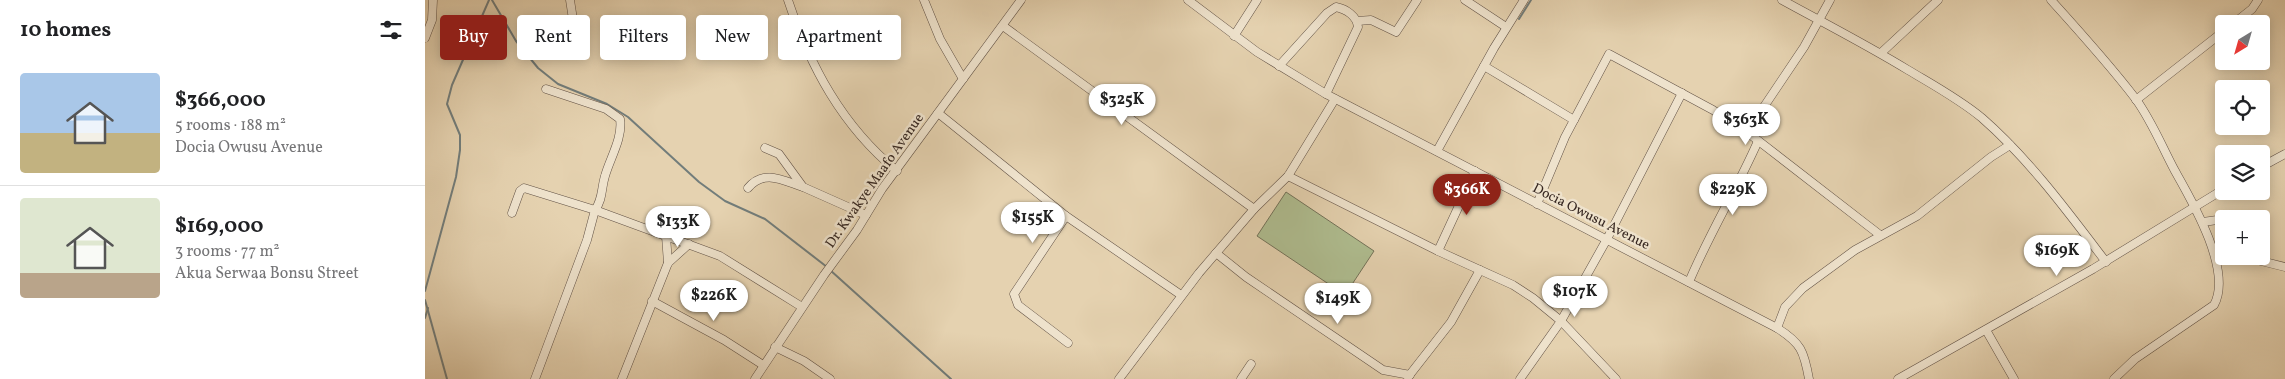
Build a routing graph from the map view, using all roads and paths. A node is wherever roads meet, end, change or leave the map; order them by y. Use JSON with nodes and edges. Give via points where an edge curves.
{"nodes":[{"id":1,"x":433,"y":0,"type":"edge"},
{"id":2,"x":570,"y":0,"type":"edge"},
{"id":3,"x":788,"y":0,"type":"edge"},
{"id":4,"x":924,"y":0,"type":"edge"},
{"id":5,"x":1021,"y":0,"type":"edge"},
{"id":6,"x":1188,"y":0,"type":"edge"},
{"id":7,"x":1257,"y":0,"type":"edge"},
{"id":8,"x":1417,"y":0,"type":"edge"},
{"id":9,"x":1465,"y":0,"type":"edge"},
{"id":10,"x":1524,"y":0,"type":"edge"},
{"id":11,"x":1782,"y":0,"type":"edge"},
{"id":12,"x":1829,"y":0,"type":"edge"},
{"id":13,"x":1938,"y":0,"type":"edge"},
{"id":14,"x":2051,"y":0,"type":"edge"},
{"id":15,"x":2258,"y":0,"type":"edge"},
{"id":16,"x":572,"y":15,"type":"edge"},
{"id":17,"x":2244,"y":15,"type":"edge"},
{"id":18,"x":1819,"y":20,"type":"junction"},
{"id":19,"x":1357,"y":21,"type":"junction"},
{"id":20,"x":1003,"y":26,"type":"junction"},
{"id":21,"x":1506,"y":27,"type":"junction"},
{"id":22,"x":1234,"y":36,"type":"junction"},
{"id":23,"x":425,"y":38,"type":"edge"},
{"id":24,"x":2215,"y":38,"type":"edge"},
{"id":25,"x":1881,"y":54,"type":"junction"},
{"id":26,"x":1279,"y":66,"type":"junction"},
{"id":27,"x":1484,"y":66,"type":"junction"},
{"id":28,"x":963,"y":79,"type":"junction"},
{"id":29,"x":546,"y":89,"type":"dead end"},
{"id":30,"x":1682,"y":93,"type":"junction"},
{"id":31,"x":1326,"y":94,"type":"junction"},
{"id":32,"x":1335,"y":98,"type":"junction"},
{"id":33,"x":2136,"y":100,"type":"junction"},
{"id":34,"x":938,"y":113,"type":"junction"},
{"id":35,"x":1574,"y":120,"type":"junction"},
{"id":36,"x":1747,"y":132,"type":"junction"},
{"id":37,"x":1758,"y":142,"type":"junction"},
{"id":38,"x":2010,"y":145,"type":"junction"},
{"id":39,"x":765,"y":148,"type":"dead end"},
{"id":40,"x":1437,"y":151,"type":"junction"},
{"id":41,"x":2285,"y":154,"type":"edge"},
{"id":42,"x":2270,"y":163,"type":"edge"},
{"id":43,"x":897,"y":171,"type":"junction"},
{"id":44,"x":1475,"y":171,"type":"junction"},
{"id":45,"x":1288,"y":176,"type":"junction"},
{"id":46,"x":803,"y":187,"type":"junction"},
{"id":47,"x":748,"y":188,"type":"dead end"},
{"id":48,"x":2215,"y":194,"type":"edge"},
{"id":49,"x":1537,"y":204,"type":"junction"},
{"id":50,"x":2196,"y":205,"type":"junction"},
{"id":51,"x":1254,"y":209,"type":"junction"},
{"id":52,"x":595,"y":210,"type":"junction"},
{"id":53,"x":512,"y":213,"type":"dead end"},
{"id":54,"x":866,"y":215,"type":"junction"},
{"id":55,"x":1066,"y":216,"type":"junction"},
{"id":56,"x":2215,"y":220,"type":"edge"},
{"id":57,"x":2203,"y":222,"type":"junction"},
{"id":58,"x":1880,"y":235,"type":"junction"},
{"id":59,"x":665,"y":236,"type":"junction"},
{"id":60,"x":1607,"y":240,"type":"junction"},
{"id":61,"x":689,"y":244,"type":"junction"},
{"id":62,"x":1438,"y":251,"type":"junction"},
{"id":63,"x":1216,"y":253,"type":"junction"},
{"id":64,"x":2106,"y":262,"type":"junction"},
{"id":65,"x":668,"y":263,"type":"junction"},
{"id":66,"x":2270,"y":263,"type":"edge"},
{"id":67,"x":2285,"y":267,"type":"edge"},
{"id":68,"x":1480,"y":270,"type":"junction"},
{"id":69,"x":1689,"y":282,"type":"junction"},
{"id":70,"x":1181,"y":294,"type":"junction"},
{"id":71,"x":652,"y":302,"type":"junction"},
{"id":72,"x":802,"y":307,"type":"junction"},
{"id":73,"x":1561,"y":321,"type":"junction"},
{"id":74,"x":1777,"y":328,"type":"junction"},
{"id":75,"x":1987,"y":330,"type":"junction"},
{"id":76,"x":1069,"y":343,"type":"dead end"},
{"id":77,"x":775,"y":347,"type":"junction"},
{"id":78,"x":1251,"y":364,"type":"dead end"},
{"id":79,"x":763,"y":365,"type":"junction"},
{"id":80,"x":1383,"y":370,"type":"junction"},
{"id":81,"x":1409,"y":377,"type":"edge"},
{"id":82,"x":1121,"y":378,"type":"edge"},
{"id":83,"x":535,"y":379,"type":"edge"},
{"id":84,"x":622,"y":379,"type":"edge"},
{"id":85,"x":755,"y":379,"type":"edge"},
{"id":86,"x":830,"y":379,"type":"edge"},
{"id":87,"x":1241,"y":379,"type":"edge"},
{"id":88,"x":1387,"y":379,"type":"edge"},
{"id":89,"x":1520,"y":379,"type":"edge"},
{"id":90,"x":1616,"y":379,"type":"edge"},
{"id":91,"x":1809,"y":379,"type":"edge"},
{"id":92,"x":1898,"y":379,"type":"edge"},
{"id":93,"x":2015,"y":379,"type":"edge"},
{"id":94,"x":2114,"y":379,"type":"edge"}],
"edges":[{"from":1,"to":23,"type":"street","via":[[432,20]]},
{"from":2,"to":16,"type":"street"},
{"from":3,"to":43,"type":"street","via":[[833,102],[866,143]]},
{"from":4,"to":28,"type":"street","via":[[940,39]]},
{"from":5,"to":20,"type":"street","name":"Dr. Kwakye Maafo Avenue"},
{"from":6,"to":22,"type":"street","name":"Docia Owusu Avenue"},
{"from":7,"to":22,"type":"street"},
{"from":8,"to":19,"type":"street","via":[[1396,32],[1371,20]]},
{"from":9,"to":21,"type":"street"},
{"from":10,"to":21,"type":"street"},
{"from":11,"to":18,"type":"street"},
{"from":12,"to":18,"type":"street"},
{"from":13,"to":25,"type":"street"},
{"from":14,"to":33,"type":"street"},
{"from":15,"to":17,"type":"street"},
{"from":18,"to":25,"type":"street"},
{"from":18,"to":36,"type":"street"},
{"from":19,"to":26,"type":"street","via":[[1341,8],[1332,9]]},
{"from":19,"to":31,"type":"street","via":[[1356,31]]},
{"from":20,"to":28,"type":"street","name":"Dr. Kwakye Maafo Avenue"},
{"from":20,"to":51,"type":"street"},
{"from":21,"to":27,"type":"street"},
{"from":22,"to":26,"type":"street","name":"Docia Owusu Avenue"},
{"from":24,"to":33,"type":"street"},
{"from":25,"to":38,"type":"street","via":[[1966,106]]},
{"from":26,"to":31,"type":"street","name":"Docia Owusu Avenue"},
{"from":27,"to":35,"type":"street"},
{"from":27,"to":40,"type":"street"},
{"from":28,"to":34,"type":"street","name":"Dr. Kwakye Maafo Avenue"},
{"from":29,"to":52,"type":"street","via":[[606,109],[621,119],[619,139]]},
{"from":30,"to":35,"type":"street","via":[[1609,54]]},
{"from":30,"to":36,"type":"street"},
{"from":30,"to":60,"type":"street"},
{"from":31,"to":32,"type":"street","name":"Docia Owusu Avenue"},
{"from":32,"to":40,"type":"street","name":"Docia Owusu Avenue"},
{"from":32,"to":45,"type":"street"},
{"from":33,"to":50,"type":"street"},
{"from":34,"to":43,"type":"street","name":"Dr. Kwakye Maafo Avenue"},
{"from":34,"to":55,"type":"street"},
{"from":35,"to":49,"type":"street"},
{"from":36,"to":37,"type":"street"},
{"from":37,"to":58,"type":"street"},
{"from":37,"to":69,"type":"street"},
{"from":38,"to":58,"type":"street","via":[[1917,216]]},
{"from":38,"to":64,"type":"street"},
{"from":39,"to":46,"type":"street","via":[[779,154]]},
{"from":40,"to":44,"type":"street","name":"Docia Owusu Avenue"},
{"from":41,"to":42,"type":"street"},
{"from":43,"to":54,"type":"street","name":"Dr. Kwakye Maafo Avenue"},
{"from":44,"to":49,"type":"street","name":"Docia Owusu Avenue"},
{"from":44,"to":62,"type":"street"},
{"from":45,"to":51,"type":"street"},
{"from":45,"to":62,"type":"street"},
{"from":46,"to":47,"type":"street","via":[[764,176]]},
{"from":46,"to":54,"type":"street"},
{"from":48,"to":50,"type":"street"},
{"from":49,"to":60,"type":"street","name":"Docia Owusu Avenue"},
{"from":50,"to":57,"type":"street"},
{"from":50,"to":64,"type":"street"},
{"from":51,"to":63,"type":"street"},
{"from":52,"to":53,"type":"street","via":[[524,188]]},
{"from":52,"to":59,"type":"street"},
{"from":52,"to":83,"type":"street","via":[[583,253]]},
{"from":54,"to":72,"type":"street","name":"Dr. Kwakye Maafo Avenue"},
{"from":55,"to":70,"type":"street"},
{"from":55,"to":76,"type":"street","via":[[1013,294],[1018,305]]},
{"from":56,"to":57,"type":"street"},
{"from":57,"to":94,"type":"street","via":[[2214,254],[2219,294],[2215,305],[2135,359]]},
{"from":58,"to":74,"type":"street","via":[[1793,296]]},
{"from":59,"to":61,"type":"street"},
{"from":59,"to":65,"type":"street"},
{"from":60,"to":69,"type":"street","name":"Docia Owusu Avenue"},
{"from":60,"to":73,"type":"street"},
{"from":61,"to":65,"type":"street"},
{"from":61,"to":72,"type":"street","via":[[720,256]]},
{"from":62,"to":68,"type":"street"},
{"from":63,"to":70,"type":"street"},
{"from":63,"to":80,"type":"street"},
{"from":64,"to":75,"type":"street"},
{"from":65,"to":71,"type":"street"},
{"from":66,"to":67,"type":"street"},
{"from":68,"to":73,"type":"street","via":[[1519,288]]},
{"from":68,"to":81,"type":"street","via":[[1451,322]]},
{"from":69,"to":74,"type":"street","name":"Docia Owusu Avenue"},
{"from":70,"to":82,"type":"street"},
{"from":71,"to":79,"type":"street"},
{"from":71,"to":84,"type":"street"},
{"from":72,"to":77,"type":"street","name":"Dr. Kwakye Maafo Avenue"},
{"from":73,"to":89,"type":"street"},
{"from":73,"to":90,"type":"street"},
{"from":74,"to":91,"type":"street","name":"Docia Owusu Avenue","via":[[1802,349]]},
{"from":75,"to":92,"type":"street"},
{"from":75,"to":93,"type":"street"},
{"from":77,"to":79,"type":"street","name":"Dr. Kwakye Maafo Avenue"},
{"from":77,"to":86,"type":"street"},
{"from":78,"to":87,"type":"street"},
{"from":79,"to":85,"type":"street","name":"Dr. Kwakye Maafo Avenue"},
{"from":80,"to":81,"type":"street"},
{"from":80,"to":88,"type":"street"}]}
